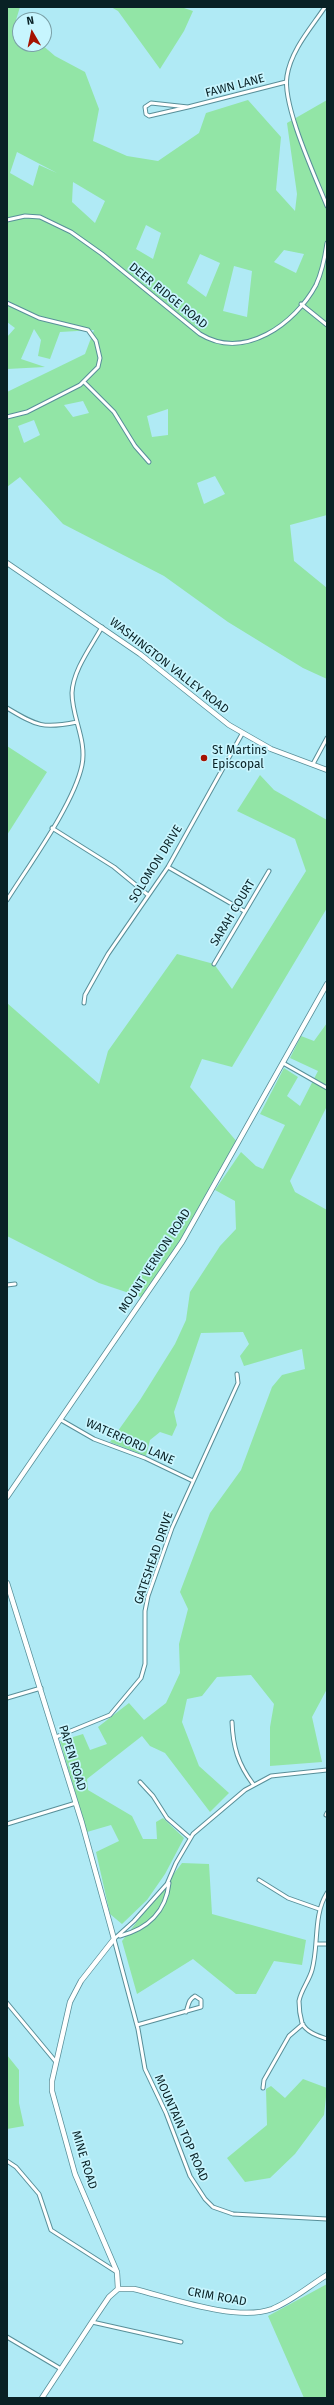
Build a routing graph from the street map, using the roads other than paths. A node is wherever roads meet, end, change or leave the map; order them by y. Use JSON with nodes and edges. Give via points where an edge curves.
{"nodes":[{"id":1,"x":325,"y":7,"type":"edge"},
{"id":2,"x":286,"y":82,"type":"junction"},
{"id":3,"x":188,"y":106,"type":"junction"},
{"id":4,"x":327,"y":206,"type":"edge"},
{"id":5,"x":7,"y":220,"type":"edge"},
{"id":6,"x":327,"y":243,"type":"edge"},
{"id":7,"x":7,"y":303,"type":"edge"},
{"id":8,"x":301,"y":304,"type":"junction"},
{"id":9,"x":327,"y":325,"type":"edge"},
{"id":10,"x":84,"y":382,"type":"junction"},
{"id":11,"x":7,"y":417,"type":"edge"},
{"id":12,"x":149,"y":462,"type":"dead end"},
{"id":13,"x":7,"y":563,"type":"edge"},
{"id":14,"x":102,"y":627,"type":"junction"},
{"id":15,"x":7,"y":708,"type":"edge"},
{"id":16,"x":77,"y":722,"type":"junction"},
{"id":17,"x":242,"y":734,"type":"junction"},
{"id":18,"x":327,"y":738,"type":"edge"},
{"id":19,"x":313,"y":764,"type":"junction"},
{"id":20,"x":327,"y":770,"type":"edge"},
{"id":21,"x":52,"y":828,"type":"junction"},
{"id":22,"x":168,"y":867,"type":"junction"},
{"id":23,"x":269,"y":871,"type":"dead end"},
{"id":24,"x":148,"y":895,"type":"junction"},
{"id":25,"x":7,"y":900,"type":"edge"},
{"id":26,"x":244,"y":911,"type":"junction"},
{"id":27,"x":214,"y":964,"type":"dead end"},
{"id":28,"x":327,"y":984,"type":"edge"},
{"id":29,"x":84,"y":1003,"type":"dead end"},
{"id":30,"x":283,"y":1063,"type":"junction"},
{"id":31,"x":327,"y":1088,"type":"edge"},
{"id":32,"x":14,"y":1284,"type":"dead end"},
{"id":33,"x":7,"y":1285,"type":"edge"},
{"id":34,"x":238,"y":1374,"type":"dead end"},
{"id":35,"x":60,"y":1420,"type":"junction"},
{"id":36,"x":193,"y":1481,"type":"junction"},
{"id":37,"x":7,"y":1497,"type":"edge"},
{"id":38,"x":7,"y":1584,"type":"edge"},
{"id":39,"x":41,"y":1688,"type":"junction"},
{"id":40,"x":7,"y":1698,"type":"edge"},
{"id":41,"x":232,"y":1722,"type":"dead end"},
{"id":42,"x":56,"y":1737,"type":"junction"},
{"id":43,"x":327,"y":1770,"type":"edge"},
{"id":44,"x":140,"y":1782,"type":"dead end"},
{"id":45,"x":253,"y":1784,"type":"junction"},
{"id":46,"x":76,"y":1803,"type":"junction"},
{"id":47,"x":7,"y":1824,"type":"edge"},
{"id":48,"x":190,"y":1838,"type":"junction"},
{"id":49,"x":259,"y":1880,"type":"dead end"},
{"id":50,"x":169,"y":1881,"type":"junction"},
{"id":51,"x":327,"y":1892,"type":"edge"},
{"id":52,"x":319,"y":1909,"type":"junction"},
{"id":53,"x":119,"y":1936,"type":"junction"},
{"id":54,"x":114,"y":1939,"type":"junction"},
{"id":55,"x":317,"y":1944,"type":"junction"},
{"id":56,"x":327,"y":1944,"type":"edge"},
{"id":57,"x":7,"y":2003,"type":"edge"},
{"id":58,"x":186,"y":2012,"type":"junction"},
{"id":59,"x":303,"y":2024,"type":"junction"},
{"id":60,"x":137,"y":2025,"type":"junction"},
{"id":61,"x":327,"y":2039,"type":"edge"},
{"id":62,"x":56,"y":2062,"type":"junction"},
{"id":63,"x":262,"y":2088,"type":"dead end"},
{"id":64,"x":7,"y":2161,"type":"edge"},
{"id":65,"x":327,"y":2220,"type":"edge"},
{"id":66,"x":117,"y":2272,"type":"junction"},
{"id":67,"x":327,"y":2275,"type":"edge"},
{"id":68,"x":118,"y":2289,"type":"junction"},
{"id":69,"x":92,"y":2322,"type":"junction"},
{"id":70,"x":7,"y":2337,"type":"edge"},
{"id":71,"x":181,"y":2342,"type":"dead end"},
{"id":72,"x":61,"y":2369,"type":"junction"},
{"id":73,"x":42,"y":2398,"type":"edge"}],
"edges":[{"from":1,"to":2,"type":"street","via":[[300,43]]},
{"from":2,"to":3,"type":"street","name":"FAWN LANE"},
{"from":2,"to":4,"type":"street","via":[[291,111]]},
{"from":3,"to":3,"type":"street","name":"FAWN LANE","via":[[151,103],[147,104],[145,110],[149,116]]},
{"from":5,"to":8,"type":"street","name":"DEER RIDGE ROAD","via":[[25,216],[40,217],[71,232],[210,340],[233,344],[254,341],[278,328]]},
{"from":6,"to":8,"type":"street","name":"DEER RIDGE ROAD","via":[[317,283]]},
{"from":7,"to":10,"type":"street","via":[[39,318],[88,330],[96,341],[100,362]]},
{"from":8,"to":9,"type":"street"},
{"from":10,"to":11,"type":"street","via":[[47,403]]},
{"from":10,"to":12,"type":"street","via":[[114,412],[135,446]]},
{"from":13,"to":14,"type":"street","name":"WASHINGTON VALLEY ROAD"},
{"from":14,"to":16,"type":"street","via":[[73,687]]},
{"from":14,"to":17,"type":"street","name":"WASHINGTON VALLEY ROAD"},
{"from":15,"to":16,"type":"street","via":[[29,721],[46,727]]},
{"from":16,"to":21,"type":"street","via":[[82,743],[82,765],[72,792]]},
{"from":17,"to":19,"type":"street","name":"WASHINGTON VALLEY ROAD","via":[[271,749]]},
{"from":17,"to":22,"type":"street","name":"SOLOMON DRIVE"},
{"from":18,"to":19,"type":"street"},
{"from":19,"to":20,"type":"street","name":"WASHINGTON VALLEY ROAD"},
{"from":21,"to":24,"type":"street","via":[[96,855]]},
{"from":21,"to":25,"type":"street"},
{"from":22,"to":24,"type":"street","name":"SOLOMON DRIVE"},
{"from":22,"to":26,"type":"street"},
{"from":23,"to":26,"type":"street","name":"SARAH COURT"},
{"from":24,"to":29,"type":"street","name":"SOLOMON DRIVE","via":[[108,954],[85,996]]},
{"from":26,"to":27,"type":"street","name":"SARAH COURT"},
{"from":28,"to":30,"type":"street","name":"MOUNT VERNON ROAD"},
{"from":30,"to":31,"type":"street"},
{"from":30,"to":35,"type":"street","name":"MOUNT VERNON ROAD","via":[[182,1242]]},
{"from":32,"to":33,"type":"street"},
{"from":34,"to":36,"type":"street","name":"GATESHEAD DRIVE","via":[[238,1383]]},
{"from":35,"to":36,"type":"street","name":"WATERFORD LANE","via":[[94,1439],[145,1458]]},
{"from":35,"to":37,"type":"street","name":"MOUNT VERNON ROAD"},
{"from":36,"to":42,"type":"street","name":"GATESHEAD DRIVE","via":[[148,1596],[141,1678],[110,1715]]},
{"from":38,"to":39,"type":"street","name":"PAPEN ROAD"},
{"from":39,"to":40,"type":"street"},
{"from":39,"to":42,"type":"street","name":"PAPEN ROAD"},
{"from":41,"to":45,"type":"street","via":[[237,1759]]},
{"from":42,"to":46,"type":"street","name":"PAPEN ROAD"},
{"from":43,"to":45,"type":"street","via":[[280,1774]]},
{"from":44,"to":48,"type":"street","via":[[167,1818]]},
{"from":45,"to":48,"type":"street"},
{"from":46,"to":47,"type":"street"},
{"from":46,"to":54,"type":"street","name":"PAPEN ROAD"},
{"from":48,"to":50,"type":"street"},
{"from":49,"to":52,"type":"street","via":[[288,1898]]},
{"from":50,"to":53,"type":"street"},
{"from":50,"to":53,"type":"street","via":[[166,1899],[159,1913],[135,1932]]},
{"from":51,"to":52,"type":"street"},
{"from":52,"to":55,"type":"street"},
{"from":53,"to":54,"type":"street"},
{"from":54,"to":60,"type":"street","name":"MOUNTAIN TOP ROAD"},
{"from":54,"to":62,"type":"street","name":"MINE ROAD","via":[[76,1989],[68,2009]]},
{"from":55,"to":56,"type":"street"},
{"from":55,"to":59,"type":"street","via":[[311,1972],[299,2001]]},
{"from":57,"to":62,"type":"street"},
{"from":58,"to":58,"type":"street","via":[[201,2007],[201,2000],[195,1996],[191,1998]]},
{"from":58,"to":60,"type":"street"},
{"from":59,"to":61,"type":"street","via":[[312,2033]]},
{"from":59,"to":63,"type":"street","via":[[289,2036]]},
{"from":60,"to":65,"type":"street","name":"MOUNTAIN TOP ROAD","via":[[145,2069],[166,2113],[190,2176],[209,2204],[233,2214]]},
{"from":62,"to":66,"type":"street","name":"MINE ROAD","via":[[52,2091],[75,2174]]},
{"from":64,"to":66,"type":"street","via":[[16,2167],[39,2194],[51,2230]]},
{"from":66,"to":68,"type":"street","name":"MINE ROAD"},
{"from":67,"to":68,"type":"street","name":"CRIM ROAD","via":[[273,2308],[246,2314],[227,2312],[134,2289]]},
{"from":68,"to":69,"type":"street","via":[[109,2297]]},
{"from":69,"to":71,"type":"street"},
{"from":69,"to":72,"type":"street"},
{"from":70,"to":72,"type":"street"},
{"from":72,"to":73,"type":"street"}]}
